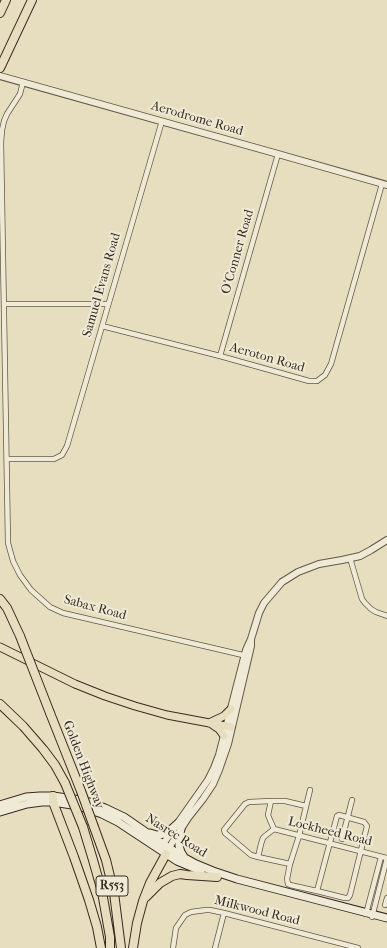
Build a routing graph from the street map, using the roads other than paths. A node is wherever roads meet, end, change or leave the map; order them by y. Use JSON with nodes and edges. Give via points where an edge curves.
{"nodes":[{"id":1,"x":6,"y":0,"type":"edge"},
{"id":2,"x":27,"y":0,"type":"edge"},
{"id":3,"x":32,"y":0,"type":"edge"},
{"id":4,"x":0,"y":13,"type":"edge"},
{"id":5,"x":12,"y":42,"type":"junction"},
{"id":6,"x":0,"y":68,"type":"edge"},
{"id":7,"x":3,"y":76,"type":"edge"},
{"id":8,"x":23,"y":82,"type":"junction"},
{"id":9,"x":162,"y":121,"type":"junction"},
{"id":10,"x":278,"y":154,"type":"junction"},
{"id":11,"x":384,"y":185,"type":"edge"},
{"id":12,"x":4,"y":304,"type":"junction"},
{"id":13,"x":108,"y":304,"type":"junction"},
{"id":14,"x":102,"y":326,"type":"junction"},
{"id":15,"x":220,"y":356,"type":"junction"},
{"id":16,"x":7,"y":459,"type":"junction"},
{"id":17,"x":387,"y":540,"type":"edge"},
{"id":18,"x":350,"y":558,"type":"junction"},
{"id":19,"x":0,"y":599,"type":"edge"},
{"id":20,"x":387,"y":616,"type":"edge"},
{"id":21,"x":0,"y":645,"type":"edge"},
{"id":22,"x":246,"y":656,"type":"junction"},
{"id":23,"x":0,"y":704,"type":"edge"},
{"id":24,"x":231,"y":709,"type":"junction"},
{"id":25,"x":209,"y":723,"type":"junction"},
{"id":26,"x":229,"y":727,"type":"junction"},
{"id":27,"x":224,"y":736,"type":"junction"},
{"id":28,"x":310,"y":790,"type":"dead end"},
{"id":29,"x":53,"y":799,"type":"junction"},
{"id":30,"x":271,"y":800,"type":"junction"},
{"id":31,"x":352,"y":800,"type":"dead end"},
{"id":32,"x":0,"y":805,"type":"edge"},
{"id":33,"x":306,"y":806,"type":"junction"},
{"id":34,"x":0,"y":812,"type":"edge"},
{"id":35,"x":348,"y":817,"type":"junction"},
{"id":36,"x":180,"y":826,"type":"junction"},
{"id":37,"x":274,"y":829,"type":"junction"},
{"id":38,"x":143,"y":830,"type":"junction"},
{"id":39,"x":299,"y":836,"type":"junction"},
{"id":40,"x":342,"y":839,"type":"dead end"},
{"id":41,"x":330,"y":843,"type":"junction"},
{"id":42,"x":164,"y":849,"type":"junction"},
{"id":43,"x":361,"y":851,"type":"junction"},
{"id":44,"x":258,"y":857,"type":"junction"},
{"id":45,"x":381,"y":857,"type":"junction"},
{"id":46,"x":185,"y":858,"type":"junction"},
{"id":47,"x":387,"y":858,"type":"edge"},
{"id":48,"x":290,"y":864,"type":"junction"},
{"id":49,"x":217,"y":877,"type":"junction"},
{"id":50,"x":374,"y":885,"type":"junction"},
{"id":51,"x":380,"y":886,"type":"junction"},
{"id":52,"x":317,"y":891,"type":"junction"},
{"id":53,"x":387,"y":898,"type":"edge"},
{"id":54,"x":143,"y":901,"type":"junction"},
{"id":55,"x":385,"y":905,"type":"dead end"},
{"id":56,"x":224,"y":913,"type":"junction"},
{"id":57,"x":369,"y":915,"type":"junction"},
{"id":58,"x":387,"y":918,"type":"edge"},
{"id":59,"x":387,"y":921,"type":"edge"},
{"id":60,"x":101,"y":948,"type":"edge"},
{"id":61,"x":110,"y":948,"type":"edge"},
{"id":62,"x":121,"y":948,"type":"edge"},
{"id":63,"x":133,"y":948,"type":"edge"},
{"id":64,"x":173,"y":948,"type":"edge"},
{"id":65,"x":215,"y":948,"type":"edge"},
{"id":66,"x":358,"y":948,"type":"edge"}],
"edges":[{"from":1,"to":4,"type":"highway"},
{"from":2,"to":5,"type":"highway"},
{"from":3,"to":5,"type":"highway"},
{"from":5,"to":6,"type":"highway"},
{"from":7,"to":8,"type":"street","name":"Aerodrome Road"},
{"from":8,"to":9,"type":"street","name":"Aerodrome Road"},
{"from":8,"to":12,"type":"street","name":"Sabax Road","via":[[20,94],[4,121],[2,130]]},
{"from":9,"to":10,"type":"street","name":"Aerodrome Road"},
{"from":9,"to":13,"type":"street","name":"Samuel Evans Road"},
{"from":10,"to":11,"type":"street","name":"Aerodrome Road"},
{"from":10,"to":15,"type":"street","name":"O'Conner Road"},
{"from":11,"to":15,"type":"street","name":"Aeroton Road","via":[[331,364],[325,375],[316,381],[309,381]]},
{"from":12,"to":13,"type":"street"},
{"from":12,"to":16,"type":"street","name":"Sabax Road"},
{"from":13,"to":14,"type":"street","name":"Samuel Evans Road"},
{"from":14,"to":15,"type":"street","name":"Aeroton Road"},
{"from":14,"to":16,"type":"street","name":"Samuel Evans Road","via":[[67,446],[62,455],[54,459]]},
{"from":16,"to":22,"type":"street","name":"Sabax Road","via":[[8,543],[20,575],[40,599],[67,615]]},
{"from":17,"to":18,"type":"street","via":[[360,556]]},
{"from":18,"to":20,"type":"street","via":[[364,603],[372,610]]},
{"from":18,"to":22,"type":"street","via":[[313,566],[282,582],[264,603],[255,622],[251,646]]},
{"from":19,"to":62,"type":"highway","name":"Golden Highway","number":"R553","bridge":true,"via":[[10,613],[20,636],[106,860],[114,893]]},
{"from":21,"to":25,"type":"main road","via":[[75,684],[120,701],[167,715]]},
{"from":22,"to":24,"type":"street"},
{"from":22,"to":26,"type":"street"},
{"from":23,"to":61,"type":"highway","name":"Golden Highway","number":"R553","bridge":true,"via":[[43,749],[65,783],[83,828],[102,892]]},
{"from":24,"to":25,"type":"main road","via":[[224,716]]},
{"from":24,"to":26,"type":"street"},
{"from":25,"to":26,"type":"main road"},
{"from":25,"to":27,"type":"main road","via":[[219,728]]},
{"from":26,"to":27,"type":"street"},
{"from":26,"to":36,"type":"street","via":[[224,756],[213,784]]},
{"from":27,"to":36,"type":"street","via":[[214,768]]},
{"from":28,"to":33,"type":"street"},
{"from":29,"to":32,"type":"main road","name":"Nasrec Road","via":[[40,796]]},
{"from":29,"to":34,"type":"main road","name":"Nasrec Road"},
{"from":29,"to":38,"type":"main road","name":"Nasrec Road","via":[[89,802],[124,816]]},
{"from":29,"to":42,"type":"main road","name":"Nasrec Road","via":[[102,814]]},
{"from":29,"to":60,"type":"highway","via":[[89,900]]},
{"from":30,"to":33,"type":"street"},
{"from":30,"to":37,"type":"street","via":[[269,816]]},
{"from":30,"to":44,"type":"street","via":[[247,803],[224,830],[251,855]]},
{"from":31,"to":35,"type":"street"},
{"from":33,"to":39,"type":"street"},
{"from":35,"to":40,"type":"street"},
{"from":35,"to":41,"type":"street","via":[[337,816]]},
{"from":35,"to":43,"type":"street","via":[[366,824]]},
{"from":36,"to":38,"type":"main road","via":[[163,834]]},
{"from":36,"to":42,"type":"street"},
{"from":36,"to":46,"type":"main road","via":[[179,846]]},
{"from":37,"to":39,"type":"street","name":"Lockheed Road"},
{"from":37,"to":44,"type":"street","via":[[263,838]]},
{"from":38,"to":42,"type":"main road","name":"Nasrec Road"},
{"from":39,"to":41,"type":"street","name":"Lockheed Road"},
{"from":39,"to":48,"type":"street"},
{"from":41,"to":43,"type":"street","name":"Lockheed Road"},
{"from":41,"to":52,"type":"street"},
{"from":42,"to":46,"type":"main road","name":"Nasrec Road"},
{"from":42,"to":49,"type":"main road","name":"Nasrec Road","via":[[177,861]]},
{"from":42,"to":54,"type":"highway"},
{"from":43,"to":45,"type":"street","name":"Lockheed Road"},
{"from":43,"to":52,"type":"street","via":[[349,897]]},
{"from":44,"to":48,"type":"street"},
{"from":45,"to":47,"type":"street","name":"Lockheed Road"},
{"from":45,"to":50,"type":"street"},
{"from":46,"to":57,"type":"main road","name":"Nasrec Road","via":[[236,879]]},
{"from":47,"to":51,"type":"street"},
{"from":48,"to":52,"type":"street","via":[[288,884]]},
{"from":49,"to":54,"type":"highway","via":[[180,874],[172,876],[155,887]]},
{"from":49,"to":57,"type":"main road","name":"Nasrec Road"},
{"from":50,"to":51,"type":"street"},
{"from":50,"to":57,"type":"street"},
{"from":51,"to":57,"type":"street"},
{"from":53,"to":55,"type":"street"},
{"from":54,"to":63,"type":"highway"},
{"from":56,"to":64,"type":"street","name":"Milkwood Road","via":[[206,910],[187,913],[176,928]]},
{"from":56,"to":65,"type":"street"},
{"from":56,"to":66,"type":"street","name":"Milkwood Road"},
{"from":57,"to":58,"type":"main road","name":"Nasrec Road"},
{"from":57,"to":59,"type":"main road","name":"Nasrec Road"}]}
